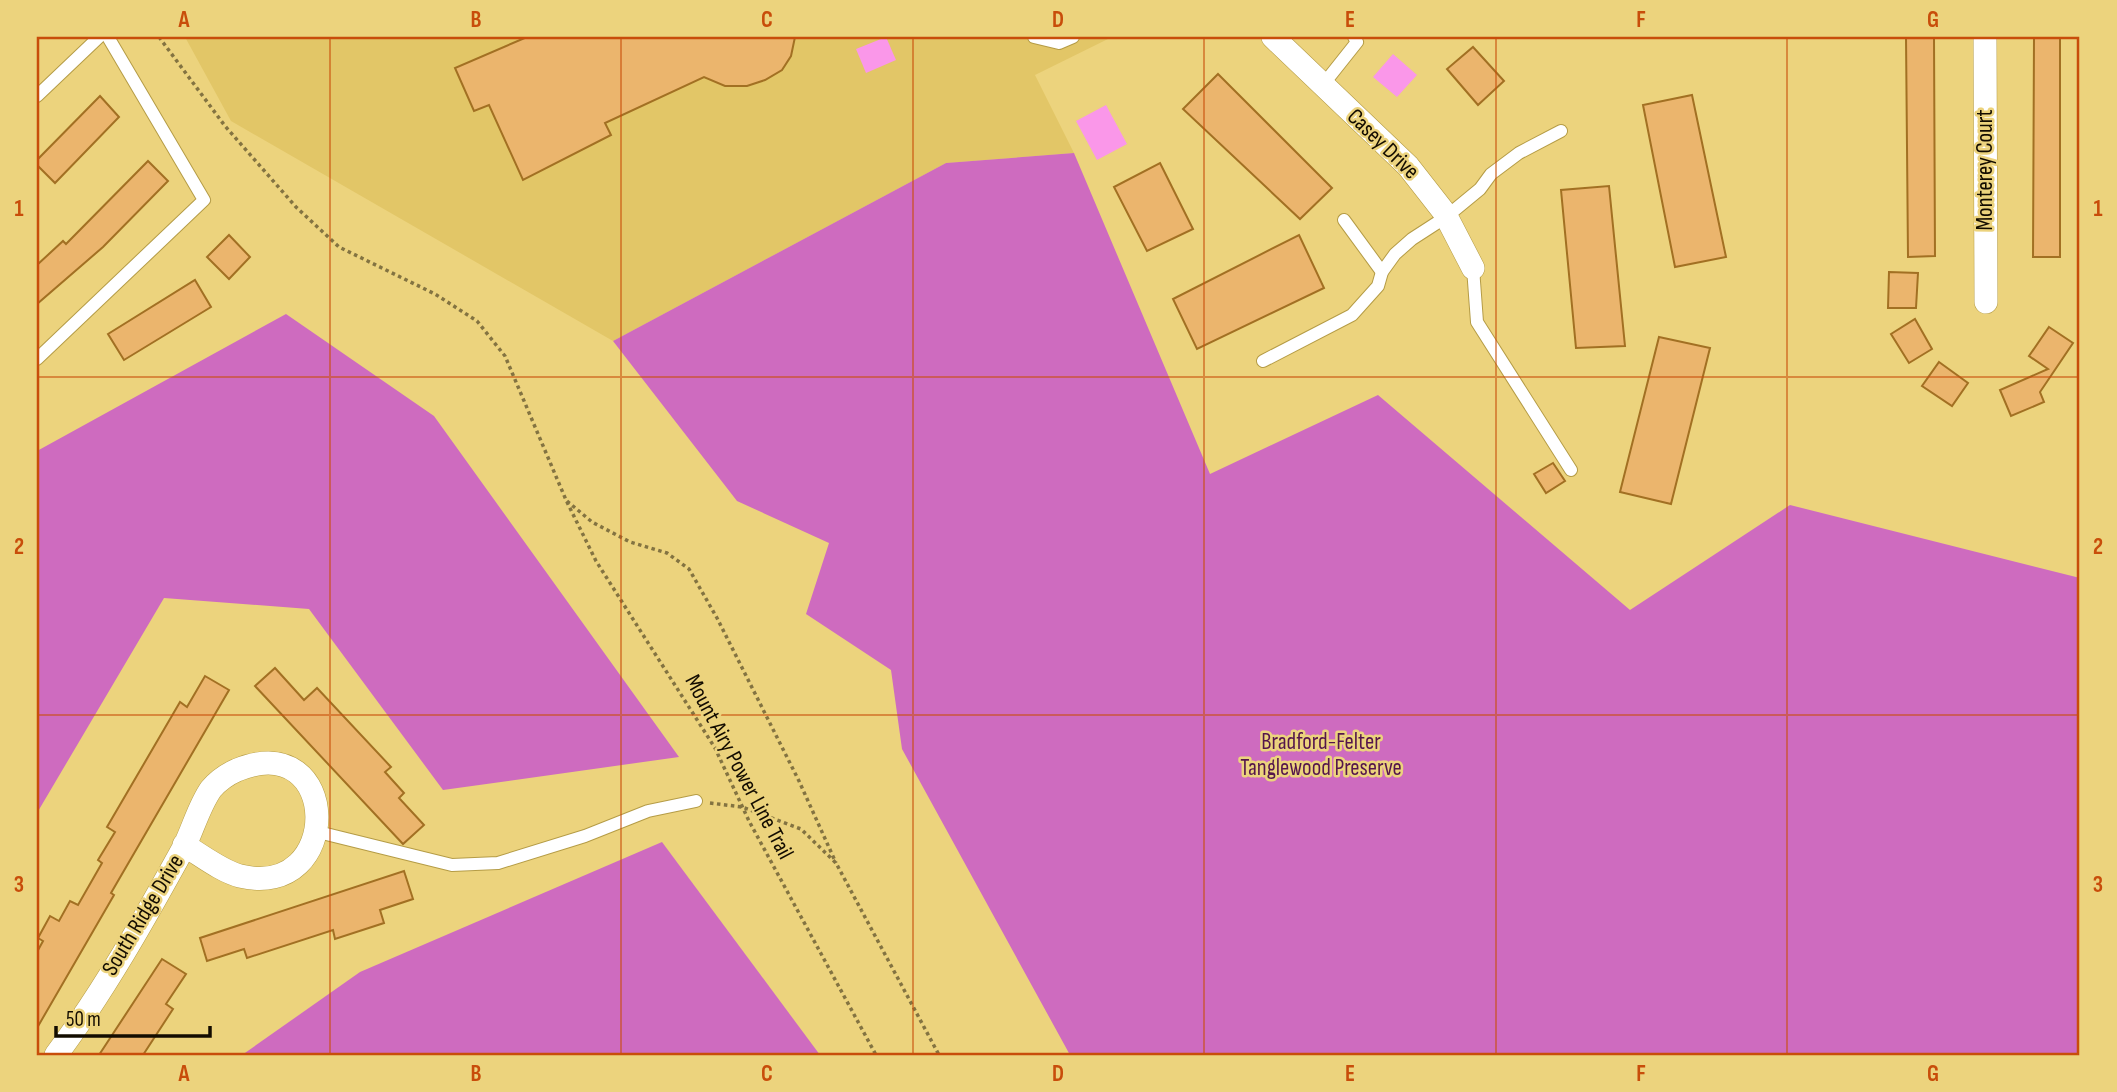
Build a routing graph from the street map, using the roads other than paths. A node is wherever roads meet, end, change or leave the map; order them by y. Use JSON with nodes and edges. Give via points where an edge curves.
{"nodes":[{"id":1,"x":99,"y":37,"type":"edge"},
{"id":2,"x":108,"y":37,"type":"edge"},
{"id":3,"x":1034,"y":37,"type":"edge"},
{"id":4,"x":1073,"y":37,"type":"edge"},
{"id":5,"x":1273,"y":37,"type":"edge"},
{"id":6,"x":1354,"y":37,"type":"edge"},
{"id":7,"x":1985,"y":37,"type":"edge"},
{"id":8,"x":1322,"y":86,"type":"junction"},
{"id":9,"x":37,"y":96,"type":"edge"},
{"id":10,"x":1561,"y":131,"type":"dead end"},
{"id":11,"x":1446,"y":217,"type":"junction"},
{"id":12,"x":1344,"y":220,"type":"dead end"},
{"id":13,"x":1473,"y":268,"type":"joint"},
{"id":14,"x":1382,"y":272,"type":"junction"},
{"id":15,"x":1986,"y":302,"type":"dead end"},
{"id":16,"x":37,"y":359,"type":"edge"},
{"id":17,"x":1263,"y":361,"type":"dead end"},
{"id":18,"x":1571,"y":470,"type":"dead end"},
{"id":19,"x":696,"y":801,"type":"road end"},
{"id":20,"x":318,"y":832,"type":"junction"},
{"id":21,"x":184,"y":845,"type":"junction"},
{"id":22,"x":56,"y":1055,"type":"edge"}],
"edges":[{"from":1,"to":9,"type":"lane"},
{"from":2,"to":16,"type":"lane","via":[[204,200]]},
{"from":3,"to":4,"type":"lane","via":[[1059,43]]},
{"from":5,"to":8,"type":"street","name":"Casey Drive"},
{"from":6,"to":8,"type":"lane","via":[[1357,42]]},
{"from":7,"to":15,"type":"street","name":"Monterey Court"},
{"from":8,"to":11,"type":"street","name":"Casey Drive","via":[[1408,166]]},
{"from":10,"to":11,"type":"lane","via":[[1519,153]]},
{"from":11,"to":13,"type":"street","name":"Casey Drive"},
{"from":11,"to":14,"type":"lane","via":[[1412,239]]},
{"from":12,"to":14,"type":"lane"},
{"from":13,"to":18,"type":"lane","via":[[1477,322]]},
{"from":14,"to":17,"type":"lane","via":[[1378,286],[1352,315]]},
{"from":19,"to":20,"type":"lane","via":[[648,811],[498,863],[452,864]]},
{"from":20,"to":21,"type":"street","name":"South Ridge Drive","via":[[305,856],[284,874],[261,878],[238,876]]},
{"from":20,"to":21,"type":"street","name":"South Ridge Drive","via":[[318,807],[306,780],[282,766],[253,763],[212,788]]},
{"from":21,"to":22,"type":"street","name":"South Ridge Drive"}]}
